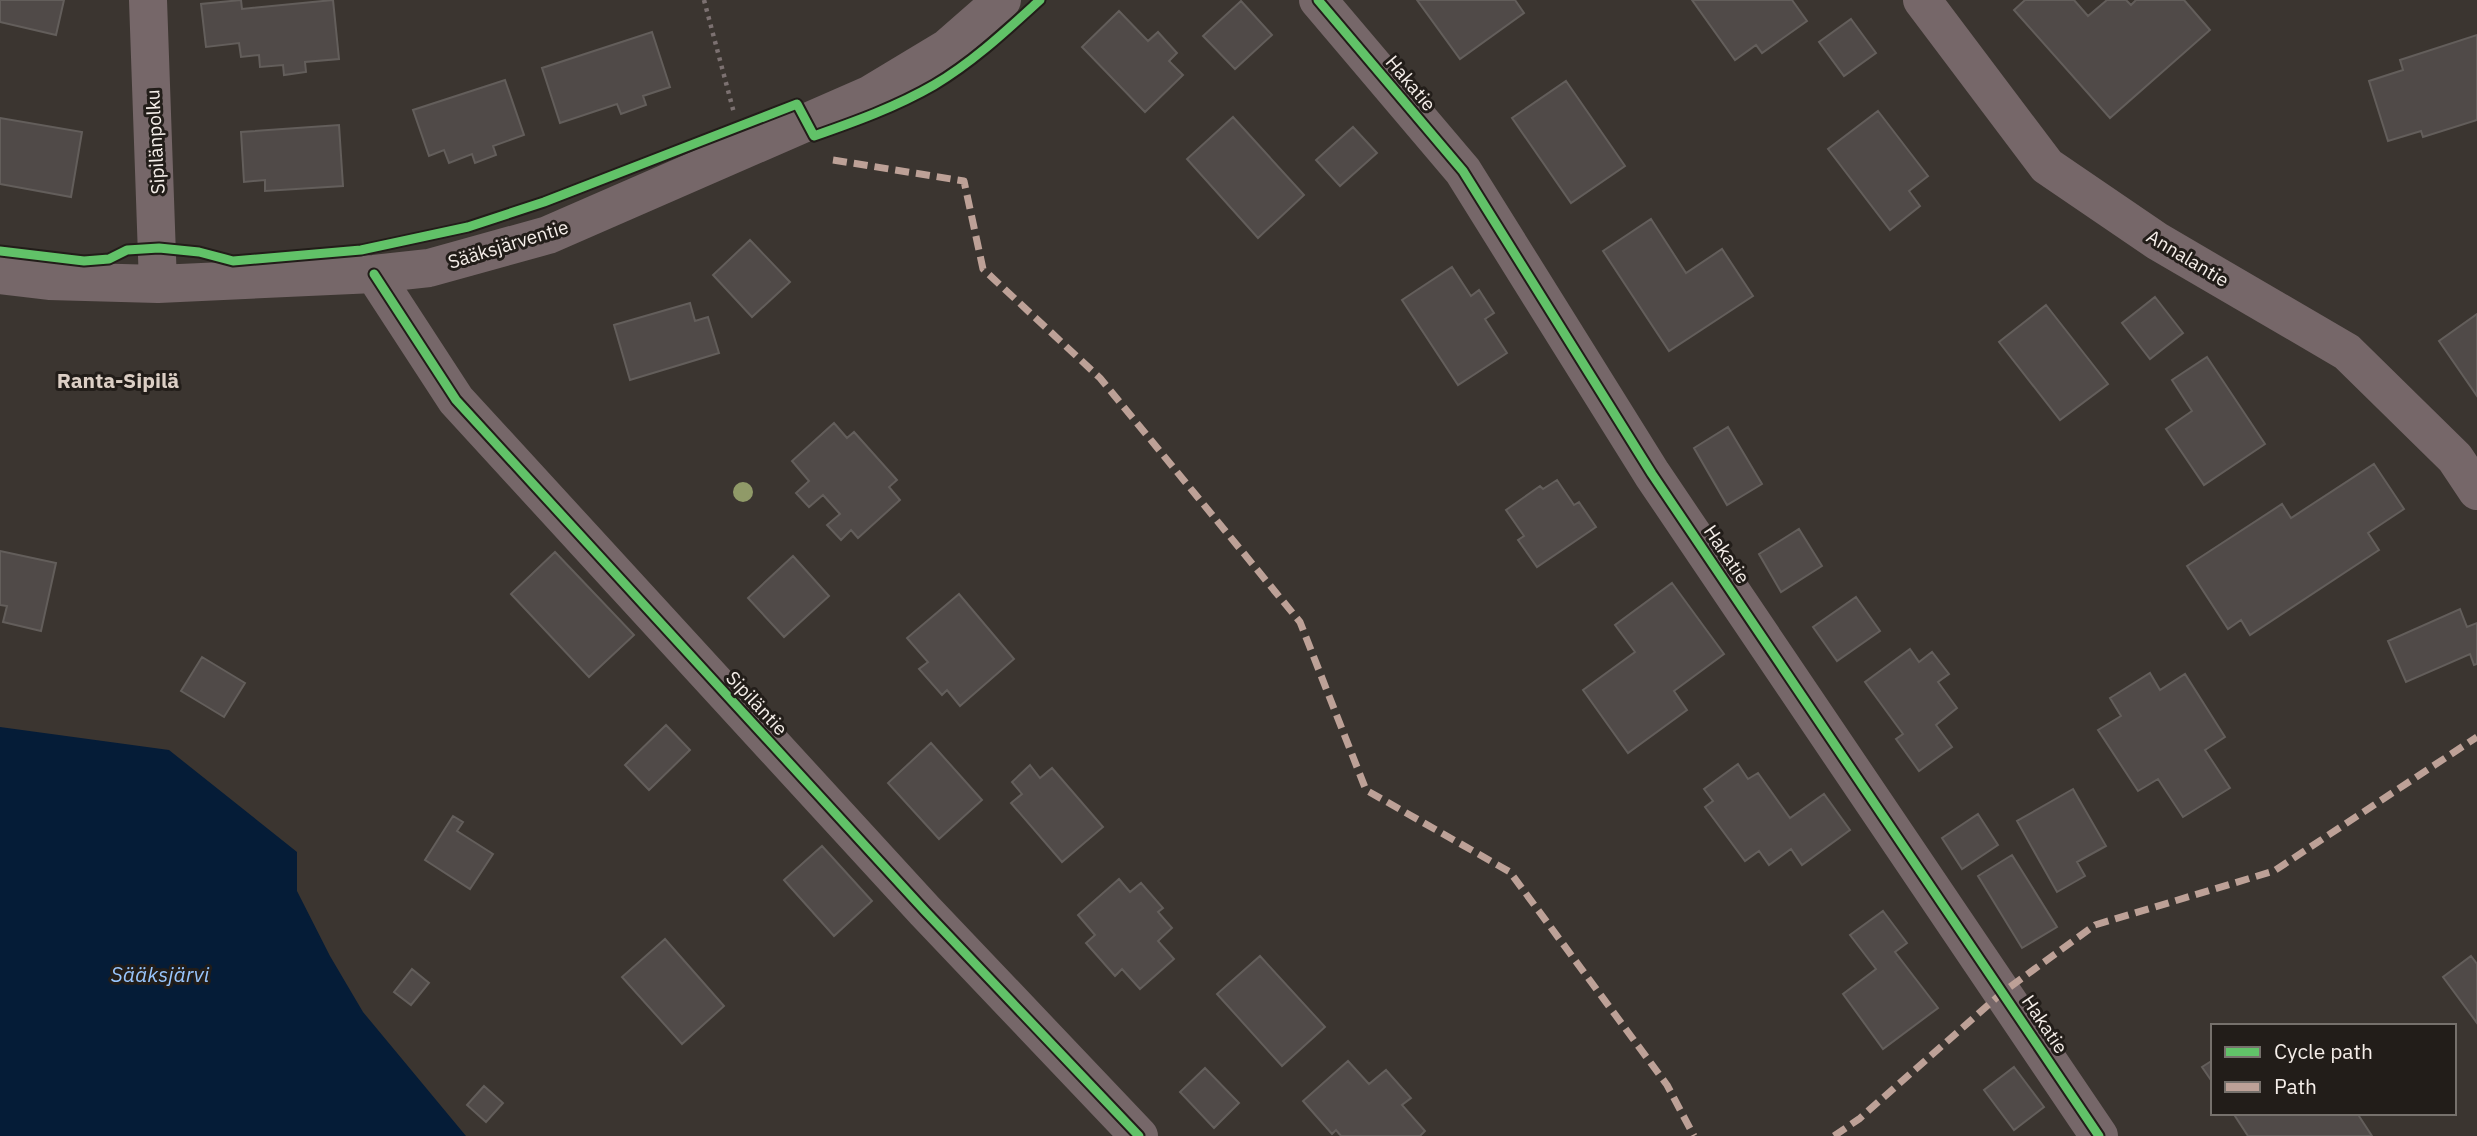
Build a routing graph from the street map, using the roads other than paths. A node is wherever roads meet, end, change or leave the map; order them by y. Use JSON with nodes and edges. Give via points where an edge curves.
{"nodes":[{"id":1,"x":148,"y":0,"type":"edge"},
{"id":2,"x":1002,"y":0,"type":"edge"},
{"id":3,"x":1318,"y":0,"type":"edge"},
{"id":4,"x":1922,"y":0,"type":"edge"},
{"id":5,"x":374,"y":274,"type":"junction"},
{"id":6,"x":0,"y":275,"type":"edge"},
{"id":7,"x":158,"y":284,"type":"junction"},
{"id":8,"x":2477,"y":491,"type":"edge"},
{"id":9,"x":1139,"y":1136,"type":"edge"},
{"id":10,"x":2099,"y":1136,"type":"edge"}],
"edges":[{"from":1,"to":7,"type":"street","name":"Sipilänpolku"},
{"from":2,"to":5,"type":"street","name":"Sääksjärventie","via":[[947,48],[904,76],[794,128],[548,235],[429,268]]},
{"from":3,"to":10,"type":"street","name":"Hakatie","via":[[1463,171],[1652,474]]},
{"from":4,"to":8,"type":"street","name":"Annalantie","via":[[2046,166],[2157,241],[2347,352],[2455,458]]},
{"from":5,"to":7,"type":"street","name":"Sääksjärventie"},
{"from":5,"to":9,"type":"street","name":"Sipiläntie","via":[[456,400],[925,911]]},
{"from":6,"to":7,"type":"street","name":"Sääksjärventie"}]}
